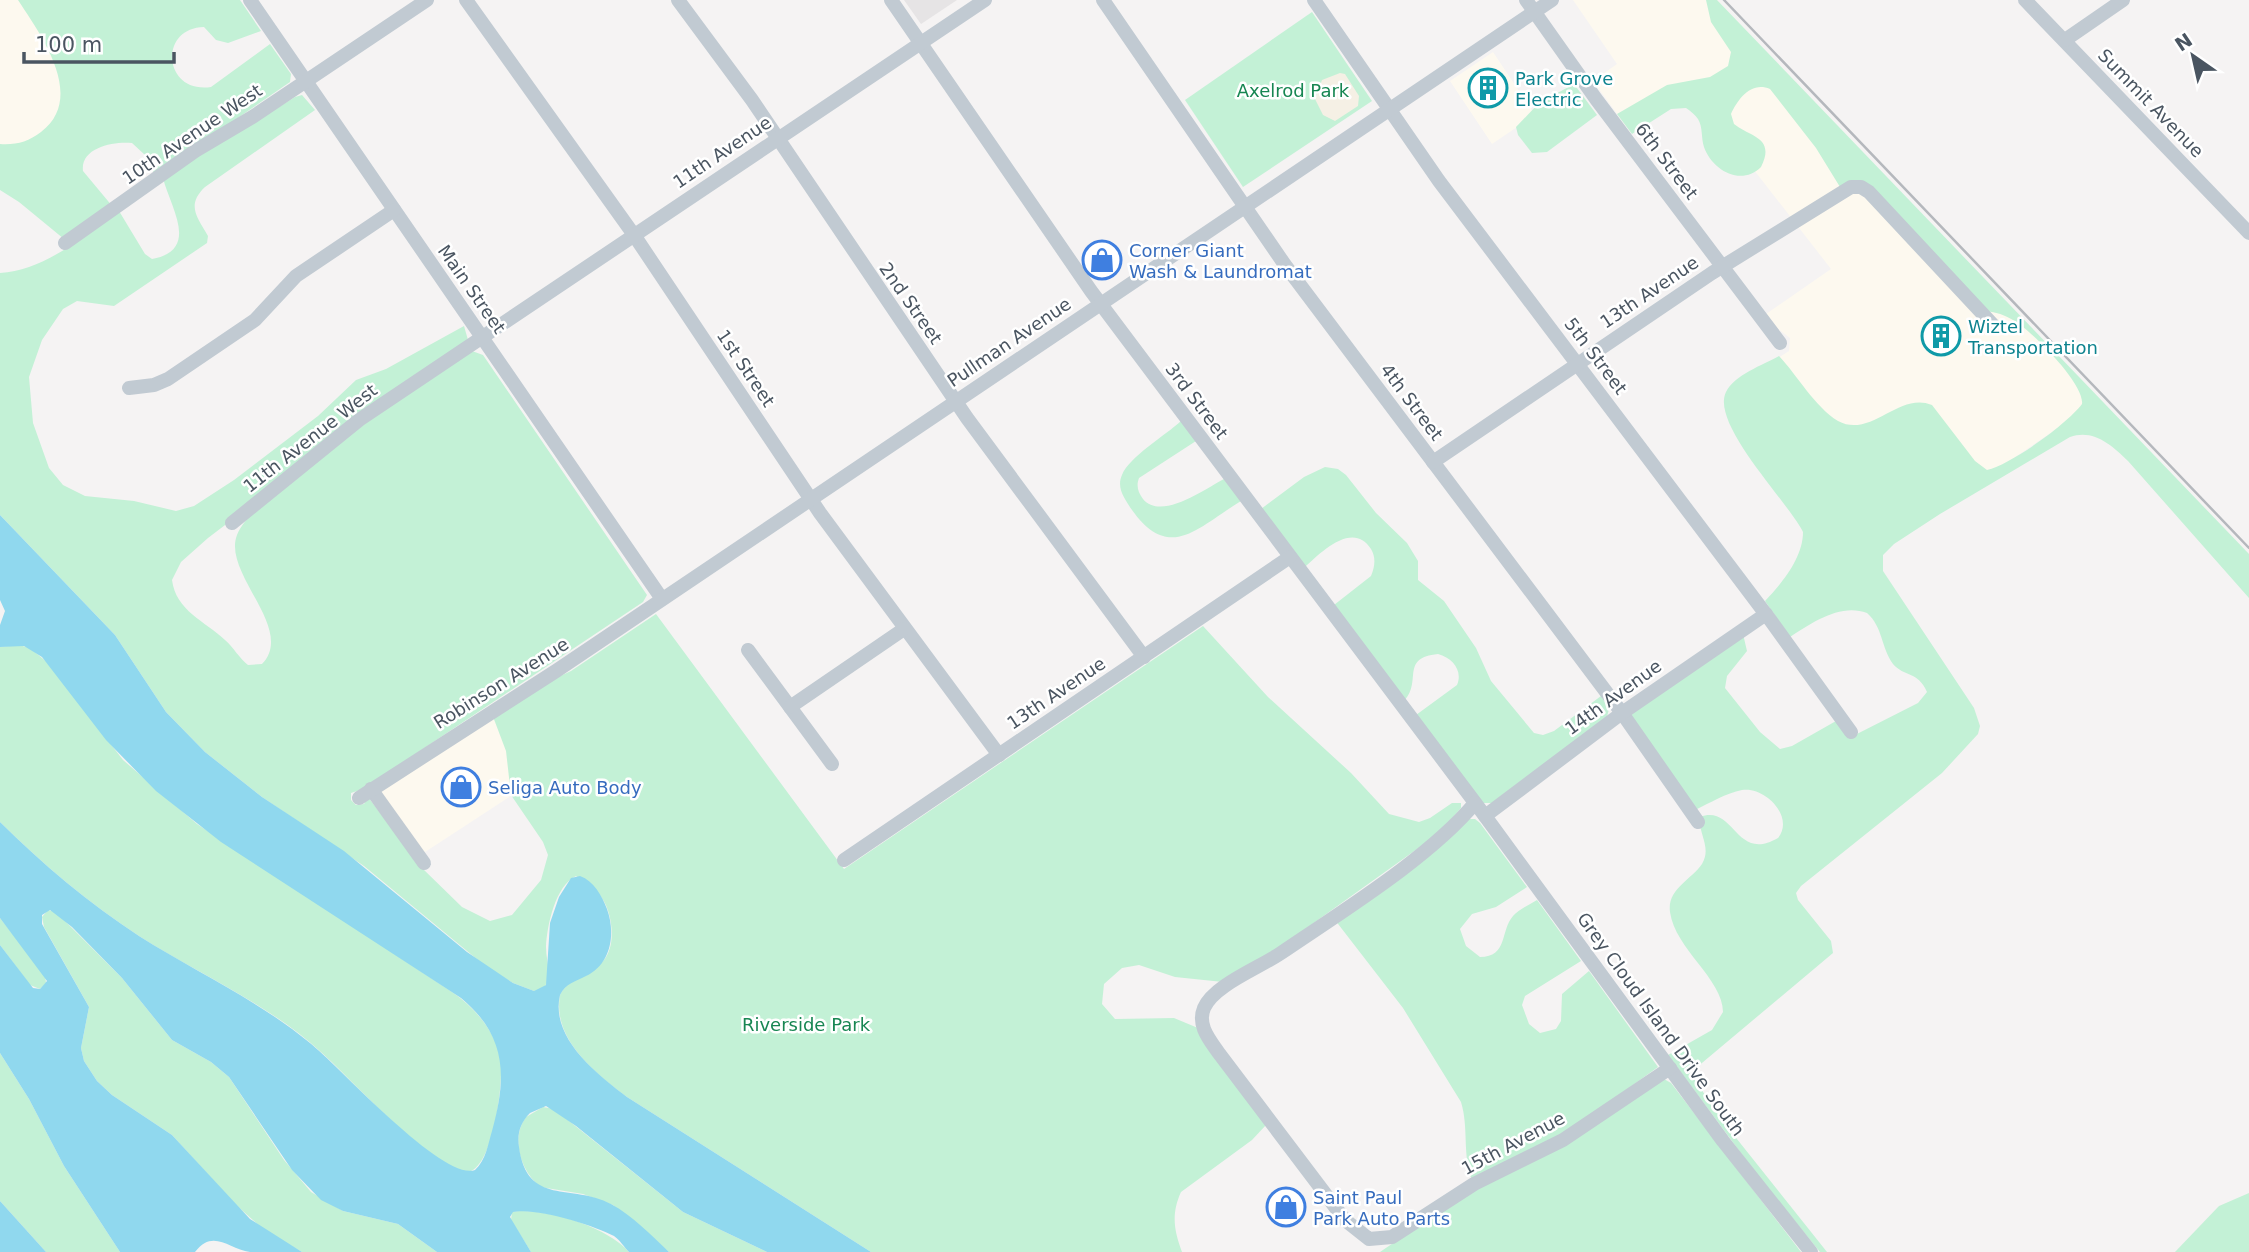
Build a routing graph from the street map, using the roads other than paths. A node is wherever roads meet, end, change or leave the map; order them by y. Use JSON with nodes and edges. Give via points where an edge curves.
{"nodes":[{"id":1,"x":250,"y":0,"type":"edge"},
{"id":2,"x":427,"y":0,"type":"edge"},
{"id":3,"x":466,"y":0,"type":"edge"},
{"id":4,"x":677,"y":0,"type":"edge"},
{"id":5,"x":891,"y":0,"type":"edge"},
{"id":6,"x":985,"y":0,"type":"edge"},
{"id":7,"x":1103,"y":0,"type":"edge"},
{"id":8,"x":1314,"y":0,"type":"edge"},
{"id":9,"x":1552,"y":0,"type":"edge"},
{"id":10,"x":2025,"y":0,"type":"edge"},
{"id":11,"x":2123,"y":0,"type":"edge"},
{"id":12,"x":1530,"y":6,"type":"edge"},
{"id":13,"x":2065,"y":40,"type":"junction"},
{"id":14,"x":920,"y":43,"type":"junction"},
{"id":15,"x":306,"y":82,"type":"junction"},
{"id":16,"x":1390,"y":109,"type":"junction"},
{"id":17,"x":777,"y":139,"type":"junction"},
{"id":18,"x":1245,"y":207,"type":"junction"},
{"id":19,"x":394,"y":209,"type":"junction"},
{"id":20,"x":2249,"y":233,"type":"edge"},
{"id":21,"x":634,"y":235,"type":"junction"},
{"id":22,"x":65,"y":243,"type":"dead end"},
{"id":23,"x":1723,"y":267,"type":"junction"},
{"id":24,"x":1100,"y":303,"type":"junction"},
{"id":25,"x":1994,"y":326,"type":"dead end"},
{"id":26,"x":482,"y":338,"type":"junction"},
{"id":27,"x":1780,"y":343,"type":"dead end"},
{"id":28,"x":1578,"y":364,"type":"junction"},
{"id":29,"x":129,"y":388,"type":"dead end"},
{"id":30,"x":956,"y":401,"type":"junction"},
{"id":31,"x":1433,"y":462,"type":"junction"},
{"id":32,"x":811,"y":499,"type":"junction"},
{"id":33,"x":232,"y":523,"type":"dead end"},
{"id":34,"x":1290,"y":556,"type":"junction"},
{"id":35,"x":662,"y":599,"type":"junction"},
{"id":36,"x":1766,"y":614,"type":"junction"},
{"id":37,"x":904,"y":629,"type":"junction"},
{"id":38,"x":748,"y":650,"type":"dead end"},
{"id":39,"x":1144,"y":657,"type":"junction"},
{"id":40,"x":790,"y":707,"type":"junction"},
{"id":41,"x":1622,"y":713,"type":"junction"},
{"id":42,"x":1851,"y":732,"type":"dead end"},
{"id":43,"x":999,"y":755,"type":"junction"},
{"id":44,"x":832,"y":764,"type":"dead end"},
{"id":45,"x":1475,"y":803,"type":"junction"},
{"id":46,"x":1485,"y":816,"type":"junction"},
{"id":47,"x":1698,"y":822,"type":"dead end"},
{"id":48,"x":844,"y":860,"type":"dead end"},
{"id":49,"x":424,"y":863,"type":"dead end"},
{"id":50,"x":1670,"y":1068,"type":"junction"},
{"id":51,"x":1811,"y":1252,"type":"edge"}],
"edges":[{"from":1,"to":15,"type":"street","name":"Main Street"},
{"from":2,"to":15,"type":"street","name":"10th Avenue West"},
{"from":3,"to":21,"type":"street","name":"1st Street"},
{"from":4,"to":17,"type":"street","name":"2nd Street"},
{"from":5,"to":14,"type":"street","name":"3rd Street"},
{"from":6,"to":14,"type":"street","name":"11th Avenue"},
{"from":7,"to":18,"type":"street","name":"4th Street"},
{"from":8,"to":16,"type":"street","name":"5th Street"},
{"from":9,"to":12,"type":"street","name":"Pullman Avenue"},
{"from":10,"to":13,"type":"street","name":"Summit Avenue"},
{"from":11,"to":13,"type":"street"},
{"from":12,"to":16,"type":"street","name":"Pullman Avenue"},
{"from":12,"to":23,"type":"street","name":"6th Street"},
{"from":13,"to":20,"type":"street","name":"Summit Avenue"},
{"from":14,"to":17,"type":"street","name":"11th Avenue"},
{"from":14,"to":24,"type":"street","name":"3rd Street"},
{"from":15,"to":19,"type":"street","name":"Main Street"},
{"from":15,"to":22,"type":"street","name":"10th Avenue West","via":[[190,154]]},
{"from":16,"to":18,"type":"street","name":"Pullman Avenue"},
{"from":16,"to":28,"type":"street","name":"5th Street"},
{"from":17,"to":21,"type":"street","name":"11th Avenue"},
{"from":17,"to":30,"type":"street","name":"2nd Street"},
{"from":18,"to":24,"type":"street","name":"Pullman Avenue"},
{"from":18,"to":31,"type":"street","name":"4th Street"},
{"from":19,"to":26,"type":"street","name":"Main Street"},
{"from":19,"to":29,"type":"street","via":[[296,276],[254,320],[168,379]]},
{"from":21,"to":26,"type":"street","name":"11th Avenue"},
{"from":21,"to":32,"type":"street","name":"1st Street"},
{"from":23,"to":25,"type":"street","name":"13th Avenue","via":[[1857,186],[1871,193]]},
{"from":23,"to":27,"type":"street","name":"6th Street"},
{"from":23,"to":28,"type":"street","name":"13th Avenue"},
{"from":24,"to":30,"type":"street","name":"Pullman Avenue"},
{"from":24,"to":34,"type":"street","name":"3rd Street"},
{"from":26,"to":33,"type":"street","name":"11th Avenue West","via":[[354,424]]},
{"from":26,"to":35,"type":"street","name":"Main Street"},
{"from":28,"to":31,"type":"street","name":"13th Avenue"},
{"from":28,"to":36,"type":"street","name":"5th Street"},
{"from":30,"to":32,"type":"street","name":"Pullman Avenue"},
{"from":30,"to":39,"type":"street","name":"2nd Street"},
{"from":31,"to":41,"type":"street","name":"4th Street"},
{"from":32,"to":35,"type":"street","name":"Pullman Avenue"},
{"from":32,"to":37,"type":"street","name":"1st Street"},
{"from":34,"to":39,"type":"street","name":"13th Avenue"},
{"from":34,"to":45,"type":"street","name":"3rd Street"},
{"from":35,"to":49,"type":"street","name":"Robinson Avenue","via":[[365,793]]},
{"from":36,"to":41,"type":"street","name":"14th Avenue"},
{"from":36,"to":42,"type":"street","name":"5th Street"},
{"from":37,"to":40,"type":"street"},
{"from":37,"to":43,"type":"street","name":"1st Street"},
{"from":38,"to":40,"type":"street"},
{"from":39,"to":43,"type":"street","name":"13th Avenue"},
{"from":40,"to":44,"type":"street"},
{"from":41,"to":46,"type":"street","name":"14th Avenue"},
{"from":41,"to":47,"type":"street","name":"4th Street"},
{"from":43,"to":48,"type":"street","name":"13th Avenue"},
{"from":45,"to":46,"type":"street","name":"3rd Street"},
{"from":45,"to":50,"type":"street","name":"15th Avenue","via":[[1442,836],[1365,894],[1221,989],[1203,1011],[1203,1027],[1215,1047],[1345,1220],[1369,1239],[1392,1237],[1482,1179],[1563,1140]]},
{"from":46,"to":50,"type":"street","name":"Grey Cloud Island Drive South"},
{"from":50,"to":51,"type":"street","name":"Grey Cloud Island Drive South"}]}
